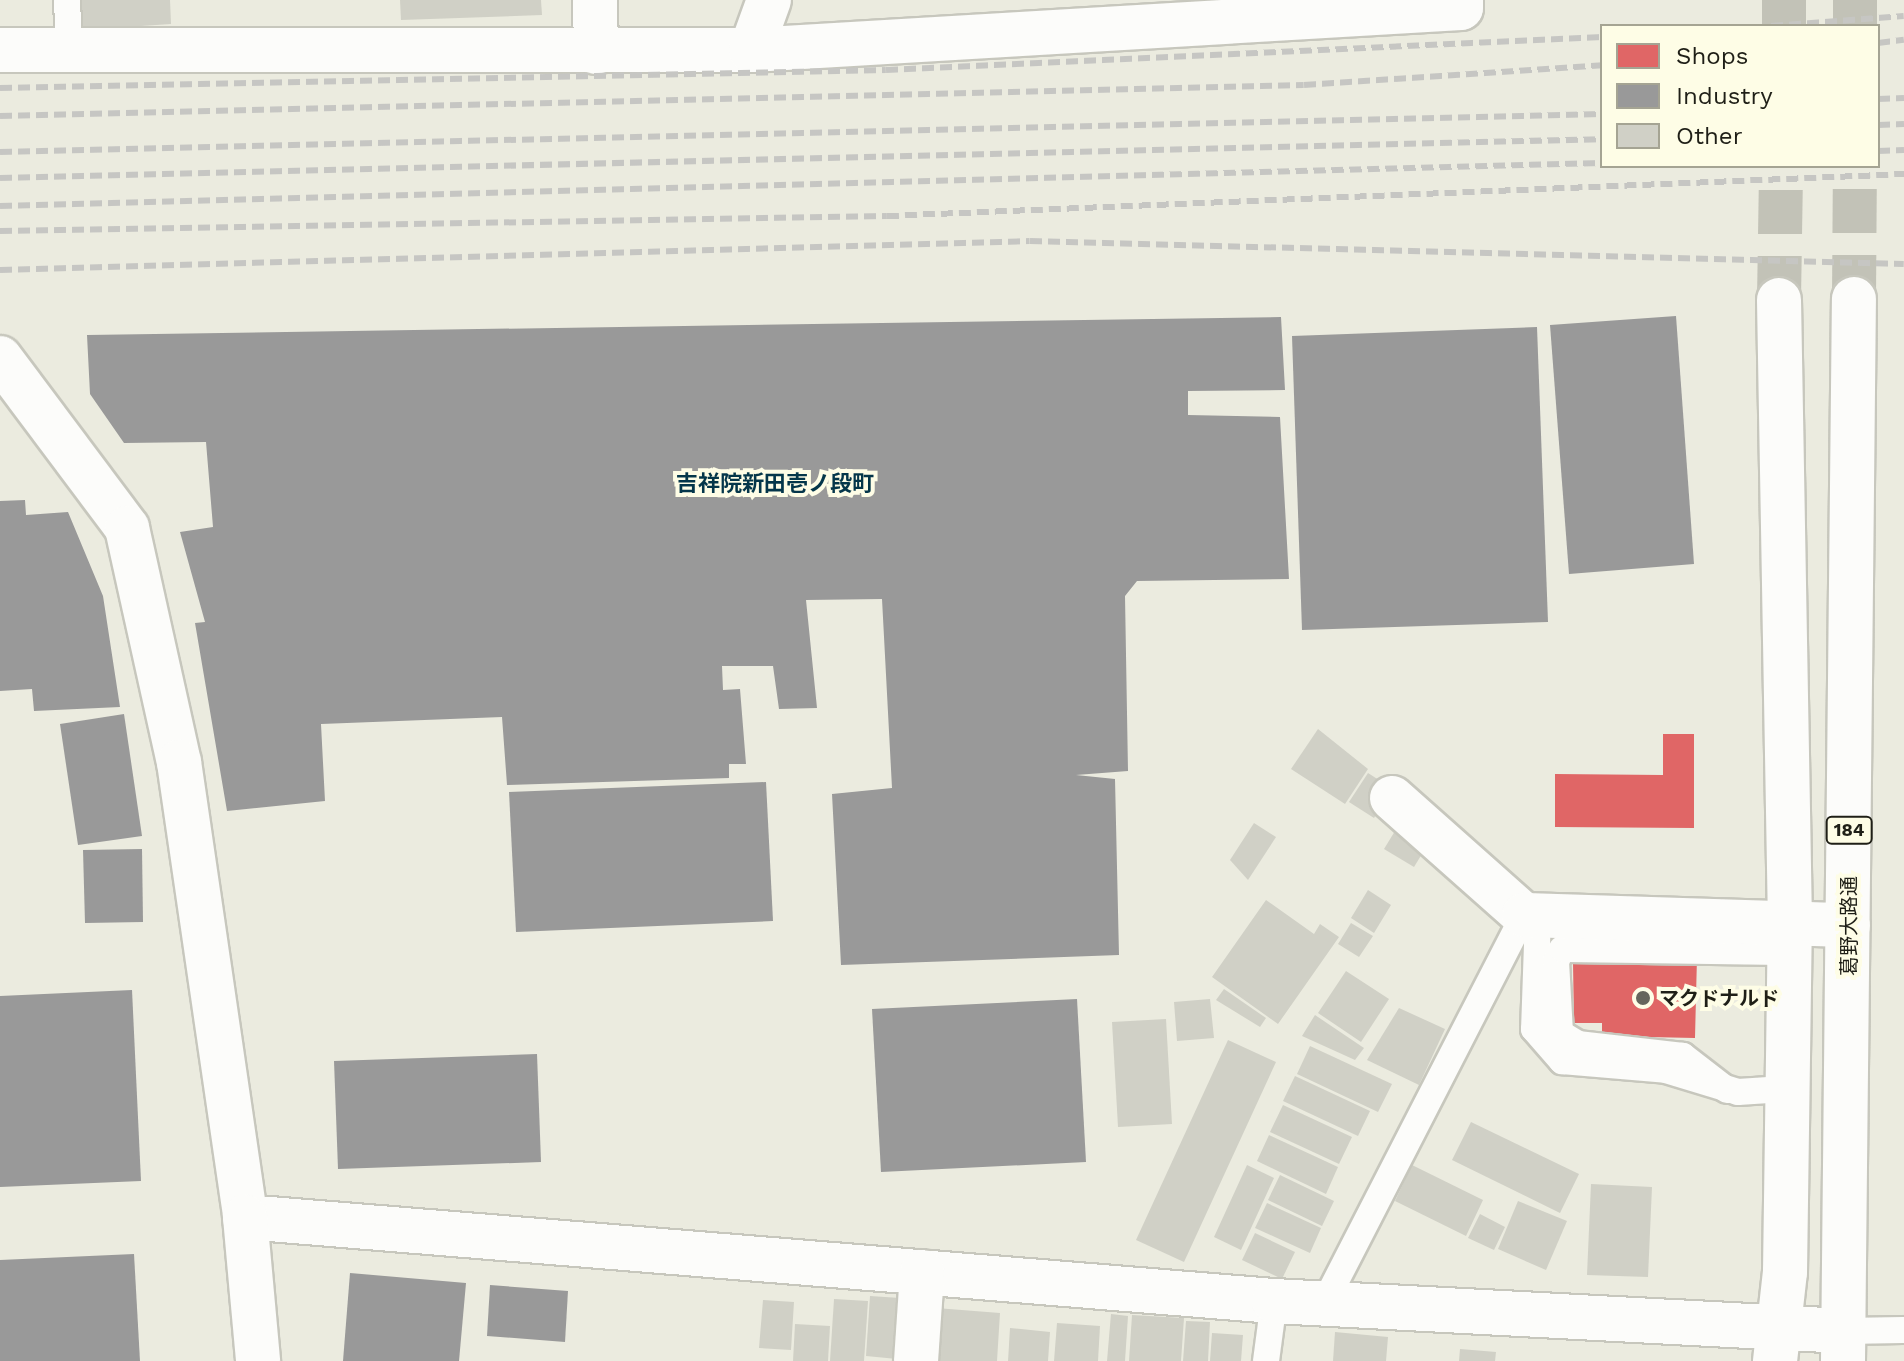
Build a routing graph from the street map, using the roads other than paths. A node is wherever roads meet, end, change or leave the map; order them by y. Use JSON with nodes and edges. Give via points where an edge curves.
{"nodes":[{"id":1,"x":67,"y":0,"type":"edge"},
{"id":2,"x":595,"y":0,"type":"edge"},
{"id":3,"x":769,"y":0,"type":"edge"},
{"id":4,"x":1461,"y":0,"type":"edge"},
{"id":5,"x":69,"y":47,"type":"junction"},
{"id":6,"x":0,"y":50,"type":"edge"},
{"id":7,"x":751,"y":50,"type":"junction"},
{"id":8,"x":596,"y":52,"type":"junction"},
{"id":9,"x":1854,"y":299,"type":"tunnel mouth"},
{"id":10,"x":1779,"y":300,"type":"tunnel mouth"},
{"id":11,"x":0,"y":358,"type":"edge"},
{"id":12,"x":1392,"y":798,"type":"dead end"},
{"id":13,"x":1531,"y":915,"type":"junction"},
{"id":14,"x":1848,"y":925,"type":"junction"},
{"id":15,"x":1789,"y":938,"type":"junction"},
{"id":16,"x":1784,"y":1089,"type":"junction"},
{"id":17,"x":1727,"y":1090,"type":"junction"},
{"id":18,"x":245,"y":1217,"type":"junction"},
{"id":19,"x":922,"y":1272,"type":"junction"},
{"id":20,"x":1274,"y":1301,"type":"junction"},
{"id":21,"x":1324,"y":1304,"type":"junction"},
{"id":22,"x":1904,"y":1330,"type":"edge"},
{"id":23,"x":1775,"y":1345,"type":"edge"},
{"id":24,"x":1843,"y":1346,"type":"edge"},
{"id":25,"x":258,"y":1361,"type":"edge"},
{"id":26,"x":916,"y":1361,"type":"edge"},
{"id":27,"x":1266,"y":1361,"type":"edge"}],
"edges":[{"from":1,"to":5,"type":"lane"},
{"from":2,"to":8,"type":"street"},
{"from":3,"to":7,"type":"street"},
{"from":4,"to":7,"type":"street","via":[[1461,8]]},
{"from":5,"to":6,"type":"street"},
{"from":5,"to":8,"type":"street"},
{"from":7,"to":8,"type":"street"},
{"from":9,"to":14,"type":"street","name":"葛野大路通","number":"184"},
{"from":10,"to":15,"type":"street"},
{"from":11,"to":18,"type":"street","via":[[127,528],[179,762]]},
{"from":12,"to":13,"type":"street"},
{"from":13,"to":15,"type":"street"},
{"from":13,"to":17,"type":"lane","via":[[1534,1029],[1547,1049],[1562,1061],[1666,1070]]},
{"from":13,"to":21,"type":"lane"},
{"from":14,"to":15,"type":"street"},
{"from":14,"to":24,"type":"street","name":"葛野大路通","number":"184"},
{"from":15,"to":16,"type":"street"},
{"from":15,"to":17,"type":"lane","via":[[1562,949],[1556,961],[1560,1033],[1578,1044],[1683,1056]]},
{"from":16,"to":17,"type":"lane"},
{"from":16,"to":23,"type":"street","via":[[1785,1272]]},
{"from":18,"to":19,"type":"street"},
{"from":18,"to":25,"type":"street"},
{"from":19,"to":20,"type":"street"},
{"from":19,"to":26,"type":"street"},
{"from":20,"to":21,"type":"street"},
{"from":20,"to":27,"type":"lane"},
{"from":21,"to":23,"type":"street"},
{"from":22,"to":24,"type":"lane"},
{"from":23,"to":24,"type":"street"}]}
